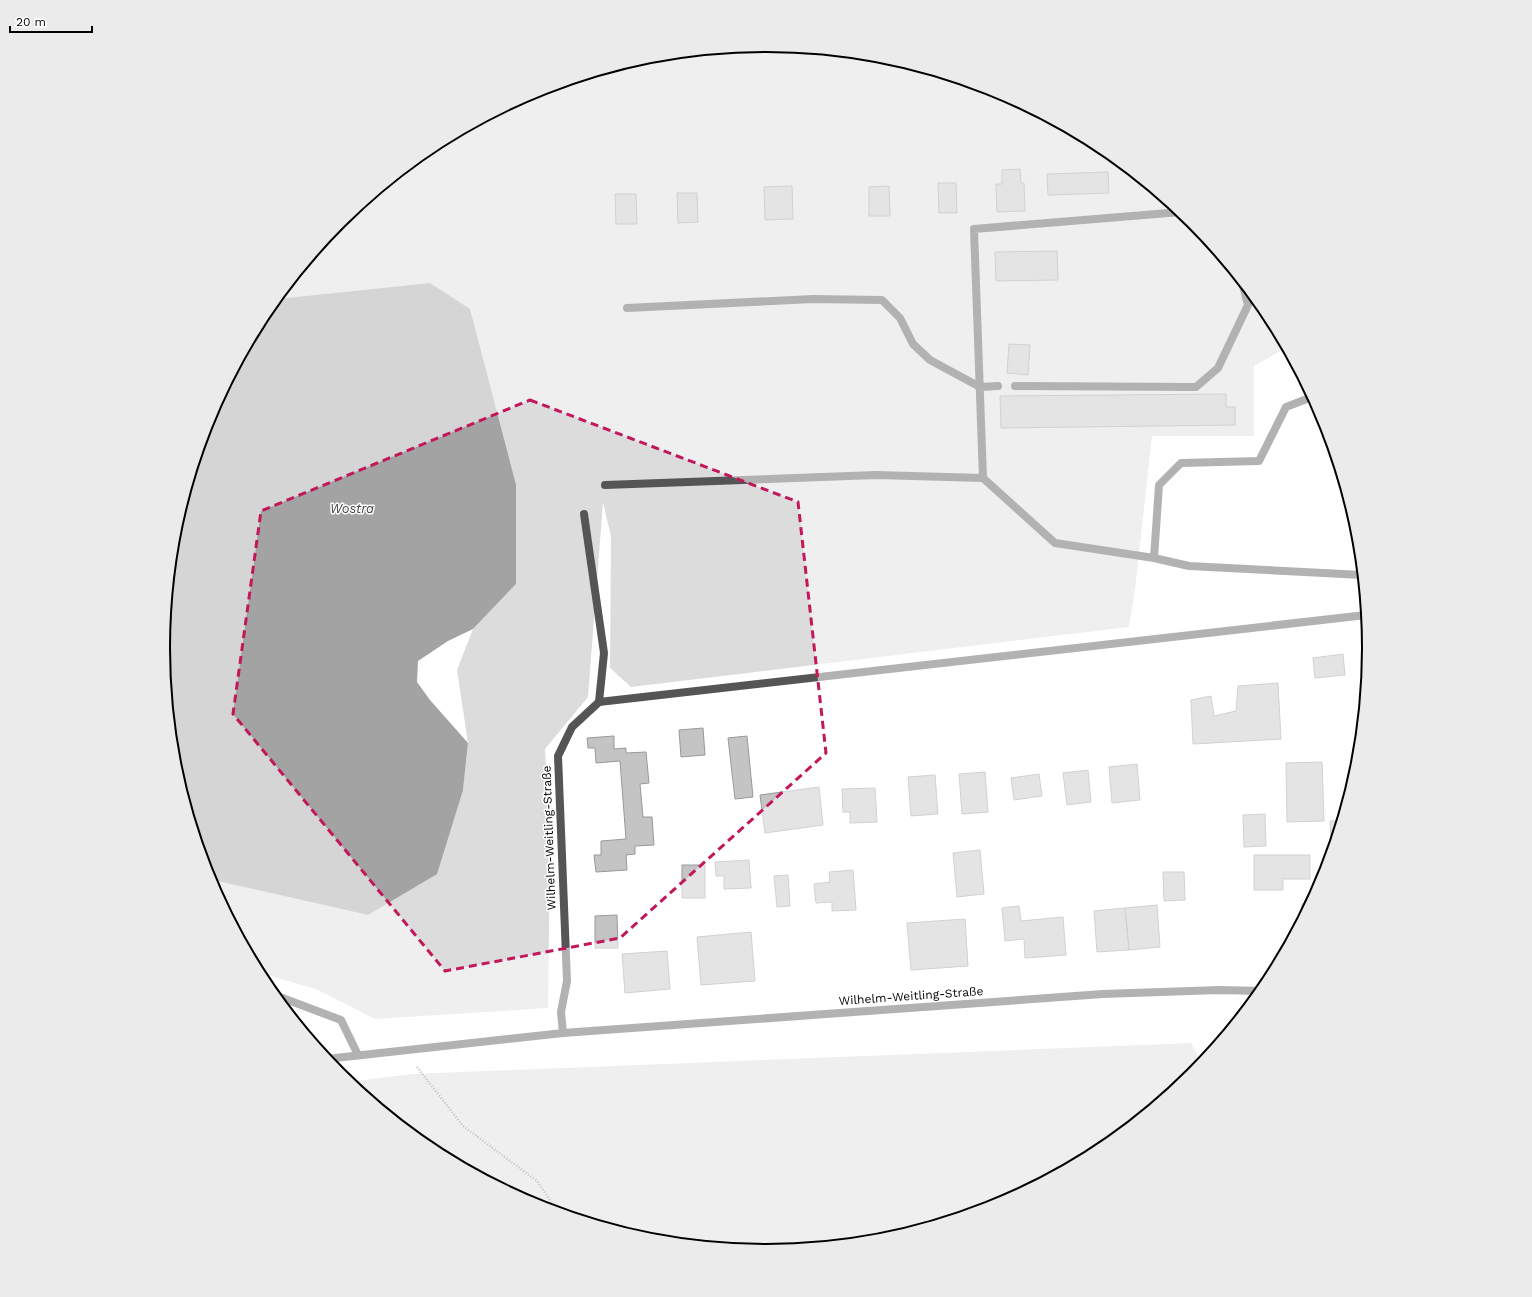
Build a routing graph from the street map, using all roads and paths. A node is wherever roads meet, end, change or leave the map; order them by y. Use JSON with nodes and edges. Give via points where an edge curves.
{"nodes":[{"id":1,"x":1173,"y":213,"type":"edge"},
{"id":2,"x":1245,"y":293,"type":"edge"},
{"id":3,"x":627,"y":308,"type":"dead end"},
{"id":4,"x":998,"y":386,"type":"dead end"},
{"id":5,"x":1015,"y":386,"type":"dead end"},
{"id":6,"x":980,"y":387,"type":"junction"},
{"id":7,"x":1307,"y":399,"type":"edge"},
{"id":8,"x":983,"y":478,"type":"junction"},
{"id":9,"x":605,"y":485,"type":"dead end"},
{"id":10,"x":584,"y":514,"type":"dead end"},
{"id":11,"x":1154,"y":558,"type":"junction"},
{"id":12,"x":1357,"y":575,"type":"edge"},
{"id":13,"x":1361,"y":616,"type":"edge"},
{"id":14,"x":599,"y":702,"type":"junction"},
{"id":15,"x":1254,"y":991,"type":"edge"},
{"id":16,"x":283,"y":998,"type":"edge"},
{"id":17,"x":563,"y":1033,"type":"junction"},
{"id":18,"x":404,"y":1051,"type":"junction"},
{"id":19,"x":358,"y":1055,"type":"junction"},
{"id":20,"x":333,"y":1058,"type":"edge"},
{"id":21,"x":554,"y":1206,"type":"edge"}],
"edges":[{"from":1,"to":6,"type":"street","via":[[974,229]]},
{"from":2,"to":5,"type":"street","via":[[1248,305],[1218,368],[1196,387]]},
{"from":3,"to":6,"type":"street","via":[[813,299],[882,300],[900,318],[913,344],[930,360]]},
{"from":4,"to":6,"type":"street"},
{"from":6,"to":8,"type":"street"},
{"from":7,"to":11,"type":"street","via":[[1286,406],[1259,462],[1181,464],[1159,485]]},
{"from":8,"to":9,"type":"street","via":[[876,475]]},
{"from":8,"to":11,"type":"street","via":[[1055,543]]},
{"from":10,"to":14,"type":"street","via":[[604,653]]},
{"from":11,"to":12,"type":"street","via":[[1189,566]]},
{"from":13,"to":14,"type":"street"},
{"from":14,"to":17,"type":"street","name":"Wilhelm-Weitling-Straße","via":[[572,727],[558,756],[567,981],[561,1012]]},
{"from":15,"to":17,"type":"street","name":"Wilhelm-Weitling-Straße","via":[[1103,994]]},
{"from":16,"to":19,"type":"street","via":[[341,1020]]},
{"from":17,"to":18,"type":"street","name":"Wilhelm-Weitling-Straße"},
{"from":18,"to":19,"type":"street","name":"Wilhelm-Weitling-Straße"},
{"from":18,"to":21,"type":"path","via":[[462,1126],[537,1181]]},
{"from":19,"to":20,"type":"street","name":"Wilhelm-Weitling-Straße"}]}
